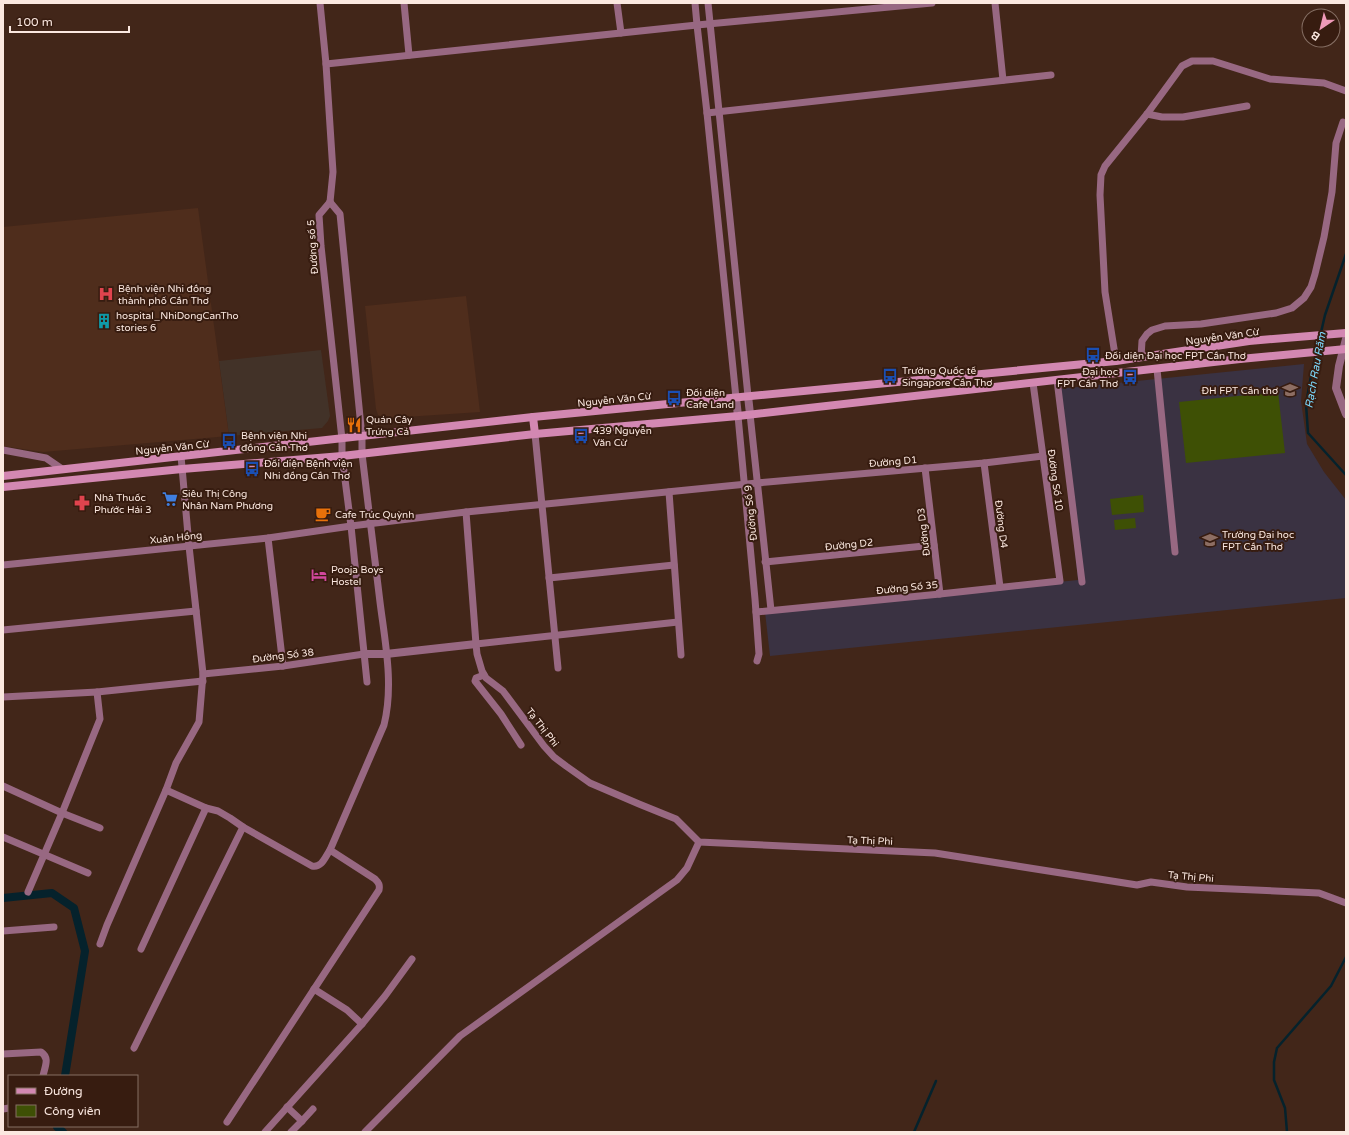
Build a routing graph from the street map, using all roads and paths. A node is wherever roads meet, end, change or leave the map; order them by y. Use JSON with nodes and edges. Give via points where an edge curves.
{"nodes":[{"id":1,"x":320,"y":3,"type":"edge"},
{"id":2,"x":404,"y":3,"type":"edge"},
{"id":3,"x":617,"y":3,"type":"edge"},
{"id":4,"x":695,"y":3,"type":"edge"},
{"id":5,"x":708,"y":3,"type":"edge"},
{"id":6,"x":932,"y":3,"type":"edge"},
{"id":7,"x":995,"y":3,"type":"edge"},
{"id":8,"x":710,"y":24,"type":"junction"},
{"id":9,"x":696,"y":25,"type":"junction"},
{"id":10,"x":620,"y":33,"type":"junction"},
{"id":11,"x":409,"y":55,"type":"junction"},
{"id":12,"x":326,"y":64,"type":"junction"},
{"id":13,"x":1051,"y":75,"type":"dead end"},
{"id":14,"x":1003,"y":80,"type":"junction"},
{"id":15,"x":1346,"y":91,"type":"edge"},
{"id":16,"x":1248,"y":106,"type":"dead end"},
{"id":17,"x":719,"y":112,"type":"junction"},
{"id":18,"x":707,"y":113,"type":"junction"},
{"id":19,"x":1147,"y":114,"type":"junction"},
{"id":20,"x":1343,"y":122,"type":"dead end"},
{"id":21,"x":330,"y":202,"type":"junction"},
{"id":22,"x":1346,"y":333,"type":"edge"},
{"id":23,"x":1346,"y":339,"type":"edge"},
{"id":24,"x":1346,"y":349,"type":"edge"},
{"id":25,"x":1141,"y":357,"type":"junction"},
{"id":26,"x":1116,"y":361,"type":"junction"},
{"id":27,"x":1031,"y":369,"type":"junction"},
{"id":28,"x":1157,"y":369,"type":"junction"},
{"id":29,"x":1057,"y":380,"type":"junction"},
{"id":30,"x":1033,"y":383,"type":"junction"},
{"id":31,"x":748,"y":396,"type":"junction"},
{"id":32,"x":736,"y":398,"type":"junction"},
{"id":33,"x":1344,"y":403,"type":"edge"},
{"id":34,"x":750,"y":414,"type":"junction"},
{"id":35,"x":1346,"y":414,"type":"edge"},
{"id":36,"x":738,"y":416,"type":"junction"},
{"id":37,"x":533,"y":417,"type":"junction"},
{"id":38,"x":535,"y":434,"type":"junction"},
{"id":39,"x":362,"y":437,"type":"junction"},
{"id":40,"x":342,"y":439,"type":"junction"},
{"id":41,"x":3,"y":450,"type":"edge"},
{"id":42,"x":362,"y":454,"type":"junction"},
{"id":43,"x":181,"y":456,"type":"junction"},
{"id":44,"x":342,"y":456,"type":"junction"},
{"id":45,"x":1043,"y":456,"type":"junction"},
{"id":46,"x":984,"y":463,"type":"junction"},
{"id":47,"x":925,"y":468,"type":"junction"},
{"id":48,"x":62,"y":469,"type":"junction"},
{"id":49,"x":182,"y":469,"type":"junction"},
{"id":50,"x":3,"y":476,"type":"edge"},
{"id":51,"x":757,"y":483,"type":"junction"},
{"id":52,"x":744,"y":484,"type":"junction"},
{"id":53,"x":3,"y":487,"type":"edge"},
{"id":54,"x":669,"y":492,"type":"junction"},
{"id":55,"x":542,"y":504,"type":"junction"},
{"id":56,"x":466,"y":512,"type":"junction"},
{"id":57,"x":370,"y":523,"type":"junction"},
{"id":58,"x":352,"y":526,"type":"junction"},
{"id":59,"x":268,"y":538,"type":"junction"},
{"id":60,"x":934,"y":545,"type":"junction"},
{"id":61,"x":189,"y":546,"type":"junction"},
{"id":62,"x":1175,"y":552,"type":"dead end"},
{"id":63,"x":765,"y":562,"type":"junction"},
{"id":64,"x":3,"y":565,"type":"edge"},
{"id":65,"x":674,"y":565,"type":"junction"},
{"id":66,"x":549,"y":578,"type":"junction"},
{"id":67,"x":1060,"y":581,"type":"joint"},
{"id":68,"x":1082,"y":582,"type":"dead end"},
{"id":69,"x":1000,"y":587,"type":"junction"},
{"id":70,"x":940,"y":594,"type":"junction"},
{"id":71,"x":771,"y":610,"type":"junction"},
{"id":72,"x":196,"y":611,"type":"junction"},
{"id":73,"x":756,"y":612,"type":"junction"},
{"id":74,"x":678,"y":622,"type":"junction"},
{"id":75,"x":3,"y":630,"type":"edge"},
{"id":76,"x":555,"y":636,"type":"junction"},
{"id":77,"x":476,"y":644,"type":"junction"},
{"id":78,"x":364,"y":654,"type":"junction"},
{"id":79,"x":386,"y":654,"type":"junction"},
{"id":80,"x":681,"y":655,"type":"dead end"},
{"id":81,"x":757,"y":661,"type":"dead end"},
{"id":82,"x":283,"y":666,"type":"junction"},
{"id":83,"x":558,"y":668,"type":"dead end"},
{"id":84,"x":484,"y":675,"type":"junction"},
{"id":85,"x":203,"y":678,"type":"junction"},
{"id":86,"x":367,"y":682,"type":"dead end"},
{"id":87,"x":97,"y":692,"type":"junction"},
{"id":88,"x":3,"y":697,"type":"edge"},
{"id":89,"x":520,"y":746,"type":"dead end"},
{"id":90,"x":3,"y":786,"type":"edge"},
{"id":91,"x":166,"y":790,"type":"junction"},
{"id":92,"x":206,"y":808,"type":"junction"},
{"id":93,"x":62,"y":813,"type":"junction"},
{"id":94,"x":100,"y":828,"type":"dead end"},
{"id":95,"x":243,"y":828,"type":"junction"},
{"id":96,"x":3,"y":837,"type":"edge"},
{"id":97,"x":699,"y":842,"type":"junction"},
{"id":98,"x":330,"y":850,"type":"junction"},
{"id":99,"x":44,"y":854,"type":"junction"},
{"id":100,"x":88,"y":873,"type":"dead end"},
{"id":101,"x":28,"y":892,"type":"dead end"},
{"id":102,"x":1346,"y":903,"type":"edge"},
{"id":103,"x":54,"y":927,"type":"dead end"},
{"id":104,"x":3,"y":931,"type":"edge"},
{"id":105,"x":100,"y":944,"type":"dead end"},
{"id":106,"x":141,"y":949,"type":"dead end"},
{"id":107,"x":412,"y":959,"type":"dead end"},
{"id":108,"x":314,"y":989,"type":"junction"},
{"id":109,"x":362,"y":1024,"type":"junction"},
{"id":110,"x":134,"y":1048,"type":"dead end"},
{"id":111,"x":3,"y":1054,"type":"edge"},
{"id":112,"x":43,"y":1075,"type":"edge"},
{"id":113,"x":287,"y":1107,"type":"junction"},
{"id":114,"x":313,"y":1109,"type":"dead end"},
{"id":115,"x":302,"y":1121,"type":"junction"},
{"id":116,"x":227,"y":1122,"type":"dead end"},
{"id":117,"x":265,"y":1132,"type":"edge"},
{"id":118,"x":291,"y":1132,"type":"edge"},
{"id":119,"x":365,"y":1132,"type":"edge"}],
"edges":[{"from":1,"to":12,"type":"street"},
{"from":2,"to":11,"type":"street"},
{"from":3,"to":10,"type":"street"},
{"from":4,"to":9,"type":"street"},
{"from":5,"to":8,"type":"street"},
{"from":6,"to":8,"type":"street"},
{"from":7,"to":14,"type":"street"},
{"from":8,"to":9,"type":"street"},
{"from":8,"to":17,"type":"street"},
{"from":9,"to":10,"type":"street"},
{"from":9,"to":18,"type":"street"},
{"from":10,"to":11,"type":"street"},
{"from":11,"to":12,"type":"street"},
{"from":12,"to":21,"type":"street","via":[[334,172]]},
{"from":13,"to":14,"type":"street"},
{"from":14,"to":17,"type":"street"},
{"from":15,"to":19,"type":"street","via":[[1324,83],[1270,79],[1213,61],[1192,61],[1182,66]]},
{"from":16,"to":19,"type":"street","via":[[1183,117]]},
{"from":17,"to":18,"type":"street"},
{"from":17,"to":31,"type":"street"},
{"from":18,"to":32,"type":"street"},
{"from":19,"to":26,"type":"street","via":[[1102,170],[1100,182],[1105,292]]},
{"from":20,"to":25,"type":"street","via":[[1336,143],[1332,192],[1324,237],[1311,287],[1304,298],[1292,308],[1276,313],[1201,324],[1165,326],[1152,330],[1142,341]]},
{"from":21,"to":39,"type":"street","via":[[340,214]]},
{"from":21,"to":40,"type":"street","name":"Đường số 5","via":[[319,215]]},
{"from":22,"to":25,"type":"main road","name":"Nguyễn Văn Cừ","via":[[1249,341]]},
{"from":23,"to":33,"type":"street","via":[[1336,388]]},
{"from":24,"to":28,"type":"main road","bridge":true},
{"from":25,"to":26,"type":"main road","name":"Nguyễn Văn Cừ"},
{"from":26,"to":27,"type":"main road","name":"Nguyễn Văn Cừ"},
{"from":27,"to":30,"type":"main road"},
{"from":27,"to":31,"type":"main road","name":"Nguyễn Văn Cừ"},
{"from":28,"to":29,"type":"main road"},
{"from":28,"to":62,"type":"street"},
{"from":29,"to":30,"type":"main road"},
{"from":29,"to":68,"type":"street"},
{"from":30,"to":34,"type":"main road"},
{"from":30,"to":45,"type":"street","name":"Đường Số 10"},
{"from":31,"to":32,"type":"main road","name":"Nguyễn Văn Cừ"},
{"from":31,"to":34,"type":"street"},
{"from":32,"to":36,"type":"street"},
{"from":32,"to":37,"type":"main road","name":"Nguyễn Văn Cừ"},
{"from":33,"to":35,"type":"street"},
{"from":34,"to":36,"type":"main road"},
{"from":34,"to":51,"type":"street","name":"Đường Số 9"},
{"from":36,"to":38,"type":"main road"},
{"from":36,"to":52,"type":"street"},
{"from":37,"to":38,"type":"main road"},
{"from":37,"to":39,"type":"main road","name":"Nguyễn Văn Cừ"},
{"from":38,"to":42,"type":"main road"},
{"from":38,"to":55,"type":"street"},
{"from":39,"to":40,"type":"main road","name":"Nguyễn Văn Cừ"},
{"from":39,"to":42,"type":"street"},
{"from":40,"to":43,"type":"main road","name":"Nguyễn Văn Cừ"},
{"from":40,"to":44,"type":"street","name":"Đường số 5"},
{"from":41,"to":48,"type":"street","via":[[46,458]]},
{"from":42,"to":44,"type":"main road"},
{"from":42,"to":57,"type":"street"},
{"from":43,"to":48,"type":"main road","name":"Nguyễn Văn Cừ"},
{"from":43,"to":49,"type":"street"},
{"from":44,"to":49,"type":"main road"},
{"from":44,"to":58,"type":"street","name":"Đường số 5"},
{"from":45,"to":46,"type":"street","name":"Đường D1"},
{"from":45,"to":67,"type":"street","name":"Đường Số 10"},
{"from":46,"to":47,"type":"street","name":"Đường D1"},
{"from":46,"to":69,"type":"street","name":"Đường D4"},
{"from":47,"to":51,"type":"street","name":"Đường D1"},
{"from":47,"to":60,"type":"street","name":"Đường D3"},
{"from":48,"to":50,"type":"main road","name":"Nguyễn Văn Cừ"},
{"from":49,"to":53,"type":"main road"},
{"from":49,"to":61,"type":"street"},
{"from":51,"to":52,"type":"street","name":"Đường D1"},
{"from":51,"to":63,"type":"street","name":"Đường Số 9"},
{"from":52,"to":54,"type":"street","name":"Đường D1"},
{"from":52,"to":73,"type":"street"},
{"from":54,"to":55,"type":"street","name":"Đường D1"},
{"from":54,"to":65,"type":"street"},
{"from":55,"to":56,"type":"street","name":"Xuân Hồng"},
{"from":55,"to":66,"type":"street"},
{"from":56,"to":57,"type":"street","name":"Xuân Hồng"},
{"from":56,"to":77,"type":"street","name":"Tạ Thị Phi"},
{"from":57,"to":58,"type":"street","name":"Xuân Hồng"},
{"from":57,"to":79,"type":"street"},
{"from":58,"to":59,"type":"street","name":"Xuân Hồng"},
{"from":58,"to":78,"type":"street","name":"Đường số 5"},
{"from":59,"to":61,"type":"street","name":"Xuân Hồng"},
{"from":59,"to":82,"type":"street"},
{"from":60,"to":63,"type":"street","name":"Đường D2"},
{"from":60,"to":70,"type":"street","name":"Đường D3"},
{"from":61,"to":64,"type":"street","name":"Xuân Hồng"},
{"from":61,"to":72,"type":"street"},
{"from":63,"to":71,"type":"street","name":"Đường Số 9"},
{"from":65,"to":66,"type":"street"},
{"from":65,"to":74,"type":"street"},
{"from":66,"to":76,"type":"street"},
{"from":67,"to":69,"type":"street","name":"Đường Số 35"},
{"from":69,"to":70,"type":"street","name":"Đường Số 35"},
{"from":70,"to":71,"type":"street","name":"Đường Số 35"},
{"from":71,"to":73,"type":"street","name":"Đường Số 35"},
{"from":72,"to":75,"type":"street"},
{"from":72,"to":85,"type":"street"},
{"from":73,"to":81,"type":"street","via":[[759,654]]},
{"from":74,"to":76,"type":"street"},
{"from":74,"to":80,"type":"street"},
{"from":76,"to":77,"type":"street"},
{"from":76,"to":83,"type":"street"},
{"from":77,"to":79,"type":"street"},
{"from":77,"to":84,"type":"street","name":"Tạ Thị Phi"},
{"from":78,"to":79,"type":"street"},
{"from":78,"to":82,"type":"street","name":"Đường Số 38"},
{"from":78,"to":86,"type":"street","name":"Đường số 5"},
{"from":79,"to":98,"type":"street","via":[[389,694],[384,725]]},
{"from":82,"to":85,"type":"street","name":"Đường Số 38"},
{"from":84,"to":89,"type":"street","via":[[475,681]]},
{"from":84,"to":97,"type":"street","name":"Tạ Thị Phi","via":[[489,682],[503,691],[544,746],[566,766],[590,783],[676,819]]},
{"from":85,"to":87,"type":"street","name":"Đường Số 38"},
{"from":85,"to":91,"type":"street","via":[[199,722],[176,763]]},
{"from":87,"to":88,"type":"street","name":"Đường Số 38"},
{"from":87,"to":93,"type":"street","via":[[100,720]]},
{"from":90,"to":93,"type":"street"},
{"from":91,"to":92,"type":"street"},
{"from":91,"to":105,"type":"street"},
{"from":92,"to":95,"type":"street","via":[[218,811]]},
{"from":92,"to":106,"type":"street"},
{"from":93,"to":94,"type":"street"},
{"from":93,"to":99,"type":"street"},
{"from":95,"to":98,"type":"street","via":[[312,866],[320,866]]},
{"from":95,"to":110,"type":"street"},
{"from":96,"to":99,"type":"street"},
{"from":97,"to":102,"type":"street","name":"Tạ Thị Phi","via":[[936,852],[1137,885],[1151,882],[1187,887],[1318,893]]},
{"from":97,"to":119,"type":"street","via":[[687,868],[677,880],[460,1036]]},
{"from":98,"to":108,"type":"street","via":[[376,879],[380,886]]},
{"from":99,"to":100,"type":"street"},
{"from":99,"to":101,"type":"street"},
{"from":103,"to":104,"type":"street"},
{"from":107,"to":109,"type":"street"},
{"from":108,"to":109,"type":"street","via":[[347,1010]]},
{"from":108,"to":116,"type":"street"},
{"from":109,"to":113,"type":"street"},
{"from":111,"to":112,"type":"street","via":[[41,1052],[47,1060]]},
{"from":113,"to":115,"type":"street"},
{"from":113,"to":117,"type":"street"},
{"from":114,"to":115,"type":"street"},
{"from":115,"to":118,"type":"street"}]}
